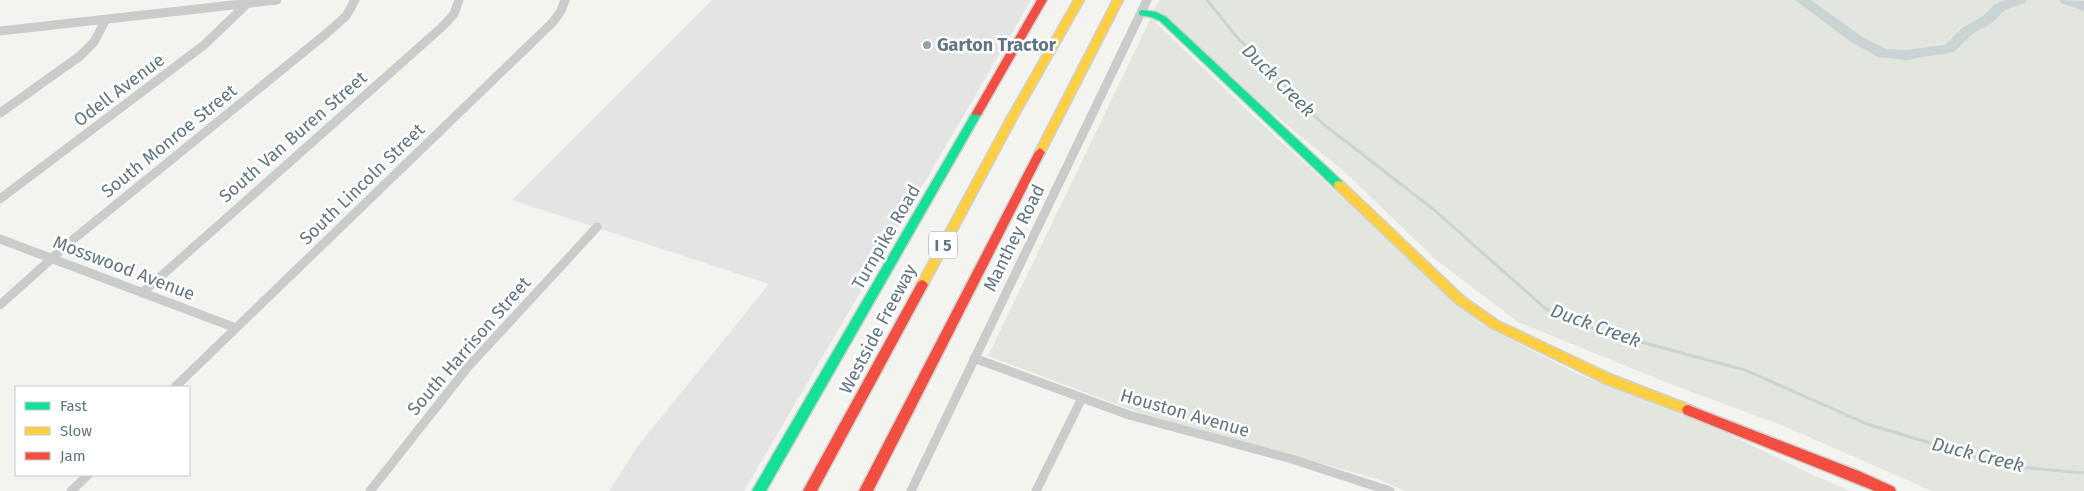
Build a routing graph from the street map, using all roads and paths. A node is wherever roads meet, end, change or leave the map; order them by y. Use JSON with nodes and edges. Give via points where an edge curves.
{"nodes":[{"id":1,"x":277,"y":0,"type":"edge"},
{"id":2,"x":354,"y":0,"type":"edge"},
{"id":3,"x":459,"y":0,"type":"edge"},
{"id":4,"x":565,"y":0,"type":"edge"},
{"id":5,"x":1042,"y":0,"type":"edge"},
{"id":6,"x":1079,"y":0,"type":"edge"},
{"id":7,"x":1118,"y":0,"type":"edge"},
{"id":8,"x":1147,"y":0,"type":"edge"},
{"id":9,"x":249,"y":2,"type":"edge"},
{"id":10,"x":1142,"y":13,"type":"junction"},
{"id":11,"x":106,"y":19,"type":"junction"},
{"id":12,"x":0,"y":32,"type":"edge"},
{"id":13,"x":0,"y":113,"type":"edge"},
{"id":14,"x":0,"y":199,"type":"edge"},
{"id":15,"x":597,"y":227,"type":"dead end"},
{"id":16,"x":0,"y":239,"type":"edge"},
{"id":17,"x":52,"y":258,"type":"junction"},
{"id":18,"x":142,"y":293,"type":"junction"},
{"id":19,"x":0,"y":304,"type":"edge"},
{"id":20,"x":236,"y":328,"type":"junction"},
{"id":21,"x":974,"y":358,"type":"junction"},
{"id":22,"x":176,"y":386,"type":"edge"},
{"id":23,"x":1082,"y":398,"type":"junction"},
{"id":24,"x":87,"y":476,"type":"edge"},
{"id":25,"x":72,"y":491,"type":"edge"},
{"id":26,"x":370,"y":491,"type":"edge"},
{"id":27,"x":759,"y":491,"type":"edge"},
{"id":28,"x":810,"y":491,"type":"edge"},
{"id":29,"x":866,"y":491,"type":"edge"},
{"id":30,"x":911,"y":491,"type":"edge"},
{"id":31,"x":1036,"y":491,"type":"edge"},
{"id":32,"x":1390,"y":491,"type":"edge"},
{"id":33,"x":1889,"y":491,"type":"edge"}],
"edges":[{"from":1,"to":9,"type":"street"},
{"from":2,"to":17,"type":"street","name":"South Monroe Street","via":[[346,16],[327,33]]},
{"from":3,"to":18,"type":"street","name":"South Van Buren Street","via":[[454,14],[442,27]]},
{"from":4,"to":20,"type":"street","name":"South Lincoln Street","via":[[553,22]]},
{"from":5,"to":27,"type":"main road","name":"Turnpike Road"},
{"from":6,"to":28,"type":"main road","name":"Westside Freeway","number":"I 5"},
{"from":7,"to":29,"type":"main road","number":"I 5"},
{"from":8,"to":10,"type":"street","name":"Manthey Road"},
{"from":9,"to":11,"type":"street"},
{"from":9,"to":14,"type":"street","name":"Odell Avenue","via":[[204,44]]},
{"from":10,"to":21,"type":"street","name":"Manthey Road"},
{"from":10,"to":33,"type":"main road","via":[[1163,19],[1438,280],[1494,324],[1608,379]]},
{"from":11,"to":12,"type":"street"},
{"from":11,"to":13,"type":"street","via":[[94,42],[80,56]]},
{"from":15,"to":26,"type":"street","name":"South Harrison Street","via":[[468,367]]},
{"from":16,"to":17,"type":"street","name":"Mosswood Avenue"},
{"from":17,"to":18,"type":"street","name":"Mosswood Avenue"},
{"from":17,"to":19,"type":"street","name":"South Monroe Street"},
{"from":18,"to":20,"type":"street","name":"Mosswood Avenue"},
{"from":20,"to":22,"type":"street","name":"South Lincoln Street"},
{"from":21,"to":23,"type":"street","name":"Houston Avenue"},
{"from":21,"to":30,"type":"street","name":"Manthey Road"},
{"from":23,"to":31,"type":"street"},
{"from":23,"to":32,"type":"street","name":"Houston Avenue","via":[[1161,425],[1292,459]]},
{"from":24,"to":25,"type":"street"}]}
